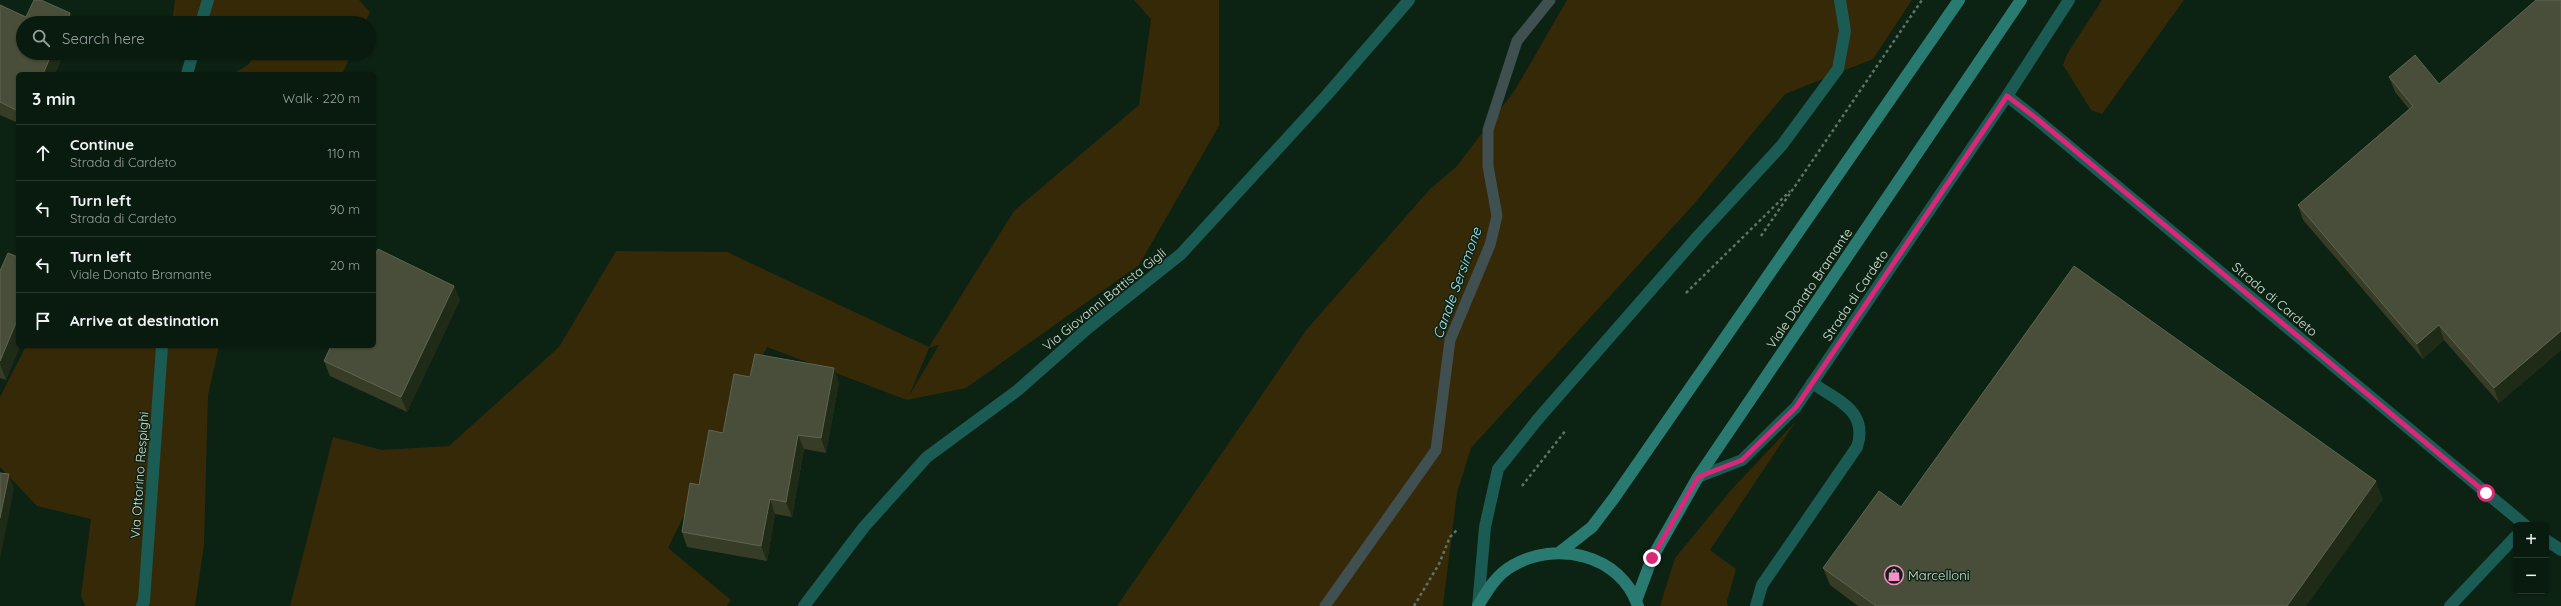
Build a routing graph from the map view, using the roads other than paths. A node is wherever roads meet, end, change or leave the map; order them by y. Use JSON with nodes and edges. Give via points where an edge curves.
{"nodes":[{"id":1,"x":208,"y":0,"type":"edge"},
{"id":2,"x":1409,"y":0,"type":"edge"},
{"id":3,"x":1840,"y":0,"type":"edge"},
{"id":4,"x":1959,"y":0,"type":"edge"},
{"id":5,"x":2021,"y":0,"type":"edge"},
{"id":6,"x":2069,"y":0,"type":"edge"},
{"id":7,"x":203,"y":16,"type":"edge"},
{"id":8,"x":191,"y":60,"type":"edge"},
{"id":9,"x":188,"y":72,"type":"edge"},
{"id":10,"x":2007,"y":96,"type":"junction"},
{"id":11,"x":162,"y":348,"type":"edge"},
{"id":12,"x":1812,"y":382,"type":"junction"},
{"id":13,"x":1698,"y":477,"type":"junction"},
{"id":14,"x":2521,"y":522,"type":"edge"},
{"id":15,"x":2513,"y":539,"type":"edge"},
{"id":16,"x":2549,"y":542,"type":"edge"},
{"id":17,"x":2561,"y":550,"type":"edge"},
{"id":18,"x":1560,"y":552,"type":"junction"},
{"id":19,"x":1637,"y":603,"type":"edge"},
{"id":20,"x":142,"y":606,"type":"edge"},
{"id":21,"x":804,"y":606,"type":"edge"},
{"id":22,"x":1478,"y":606,"type":"edge"},
{"id":23,"x":1756,"y":606,"type":"edge"},
{"id":24,"x":2450,"y":606,"type":"edge"}],
"edges":[{"from":1,"to":7,"type":"street"},
{"from":2,"to":21,"type":"street","name":"Via Giovanni Battista Gigli","via":[[1181,254],[1088,328],[1018,390],[927,457],[864,527]]},
{"from":3,"to":22,"type":"street","via":[[1845,31],[1838,69],[1782,145],[1699,235],[1538,419],[1498,469],[1485,527]]},
{"from":4,"to":18,"type":"main road","via":[[1614,498],[1592,527]]},
{"from":5,"to":13,"type":"main road","name":"Viale Donato Bramante"},
{"from":6,"to":10,"type":"street","name":"Strada di Cardeto"},
{"from":8,"to":9,"type":"street"},
{"from":10,"to":12,"type":"street","name":"Strada di Cardeto"},
{"from":10,"to":14,"type":"street","name":"Strada di Cardeto"},
{"from":11,"to":20,"type":"street","name":"Via Ottorino Respighi"},
{"from":12,"to":13,"type":"street","name":"Strada di Cardeto","via":[[1796,407],[1742,460]]},
{"from":12,"to":23,"type":"street","via":[[1850,409],[1857,417],[1861,437],[1857,447],[1762,584]]},
{"from":13,"to":19,"type":"main road","name":"Viale Donato Bramante","via":[[1652,558]]},
{"from":15,"to":24,"type":"street"},
{"from":16,"to":17,"type":"street"},
{"from":18,"to":19,"type":"main road","via":[[1584,556],[1605,565],[1623,581]]},
{"from":18,"to":22,"type":"main road","via":[[1534,555],[1511,567],[1491,585]]}]}
